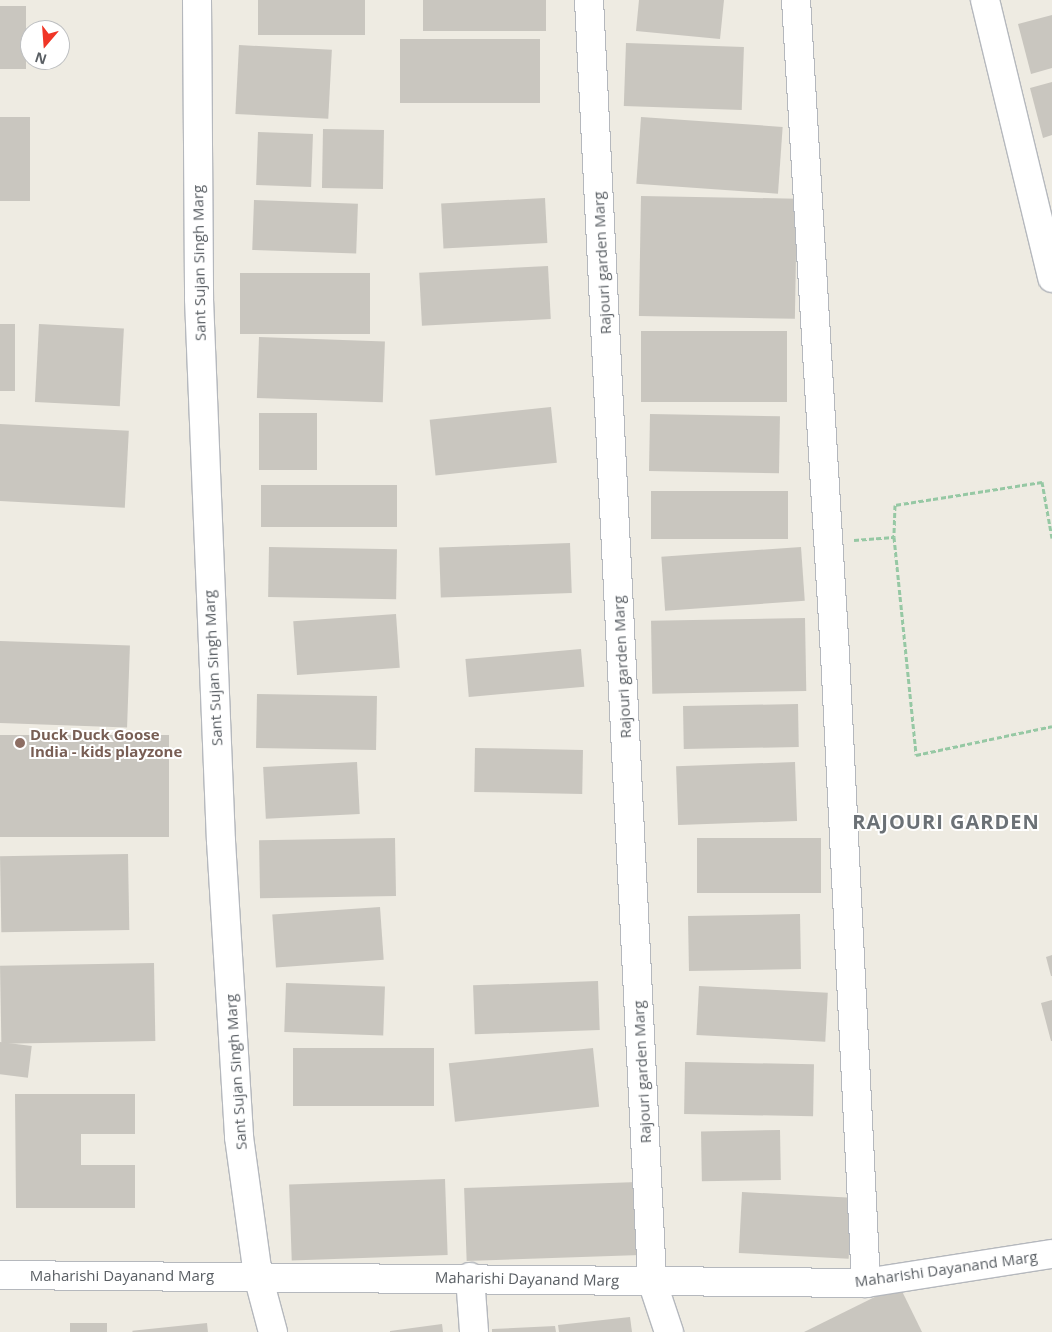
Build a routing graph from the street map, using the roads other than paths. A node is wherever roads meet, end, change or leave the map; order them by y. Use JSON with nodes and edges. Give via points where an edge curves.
{"nodes":[{"id":1,"x":197,"y":0,"type":"edge"},
{"id":2,"x":589,"y":0,"type":"edge"},
{"id":3,"x":796,"y":0,"type":"edge"},
{"id":4,"x":985,"y":0,"type":"edge"},
{"id":5,"x":1052,"y":278,"type":"edge"},
{"id":6,"x":1052,"y":1254,"type":"edge"},
{"id":7,"x":0,"y":1275,"type":"edge"},
{"id":8,"x":258,"y":1276,"type":"junction"},
{"id":9,"x":470,"y":1277,"type":"junction"},
{"id":10,"x":652,"y":1281,"type":"junction"},
{"id":11,"x":866,"y":1283,"type":"junction"},
{"id":12,"x":273,"y":1332,"type":"edge"},
{"id":13,"x":474,"y":1332,"type":"edge"},
{"id":14,"x":669,"y":1332,"type":"edge"}],
"edges":[{"from":1,"to":8,"type":"street","name":"Sant Sujan Singh Marg","via":[[199,299],[218,782],[239,1137]]},
{"from":2,"to":10,"type":"street","name":"Rajouri garden Marg"},
{"from":3,"to":11,"type":"street","via":[[829,543]]},
{"from":4,"to":5,"type":"street"},
{"from":6,"to":11,"type":"street","name":"Maharishi Dayanand Marg"},
{"from":7,"to":8,"type":"street","name":"Maharishi Dayanand Marg"},
{"from":8,"to":9,"type":"street","name":"Maharishi Dayanand Marg"},
{"from":8,"to":12,"type":"street","name":"Sant Sujan Singh Marg"},
{"from":9,"to":10,"type":"street","name":"Maharishi Dayanand Marg"},
{"from":9,"to":13,"type":"street"},
{"from":10,"to":11,"type":"street","name":"Maharishi Dayanand Marg"},
{"from":10,"to":14,"type":"street","name":"Rajouri garden Marg"}]}
